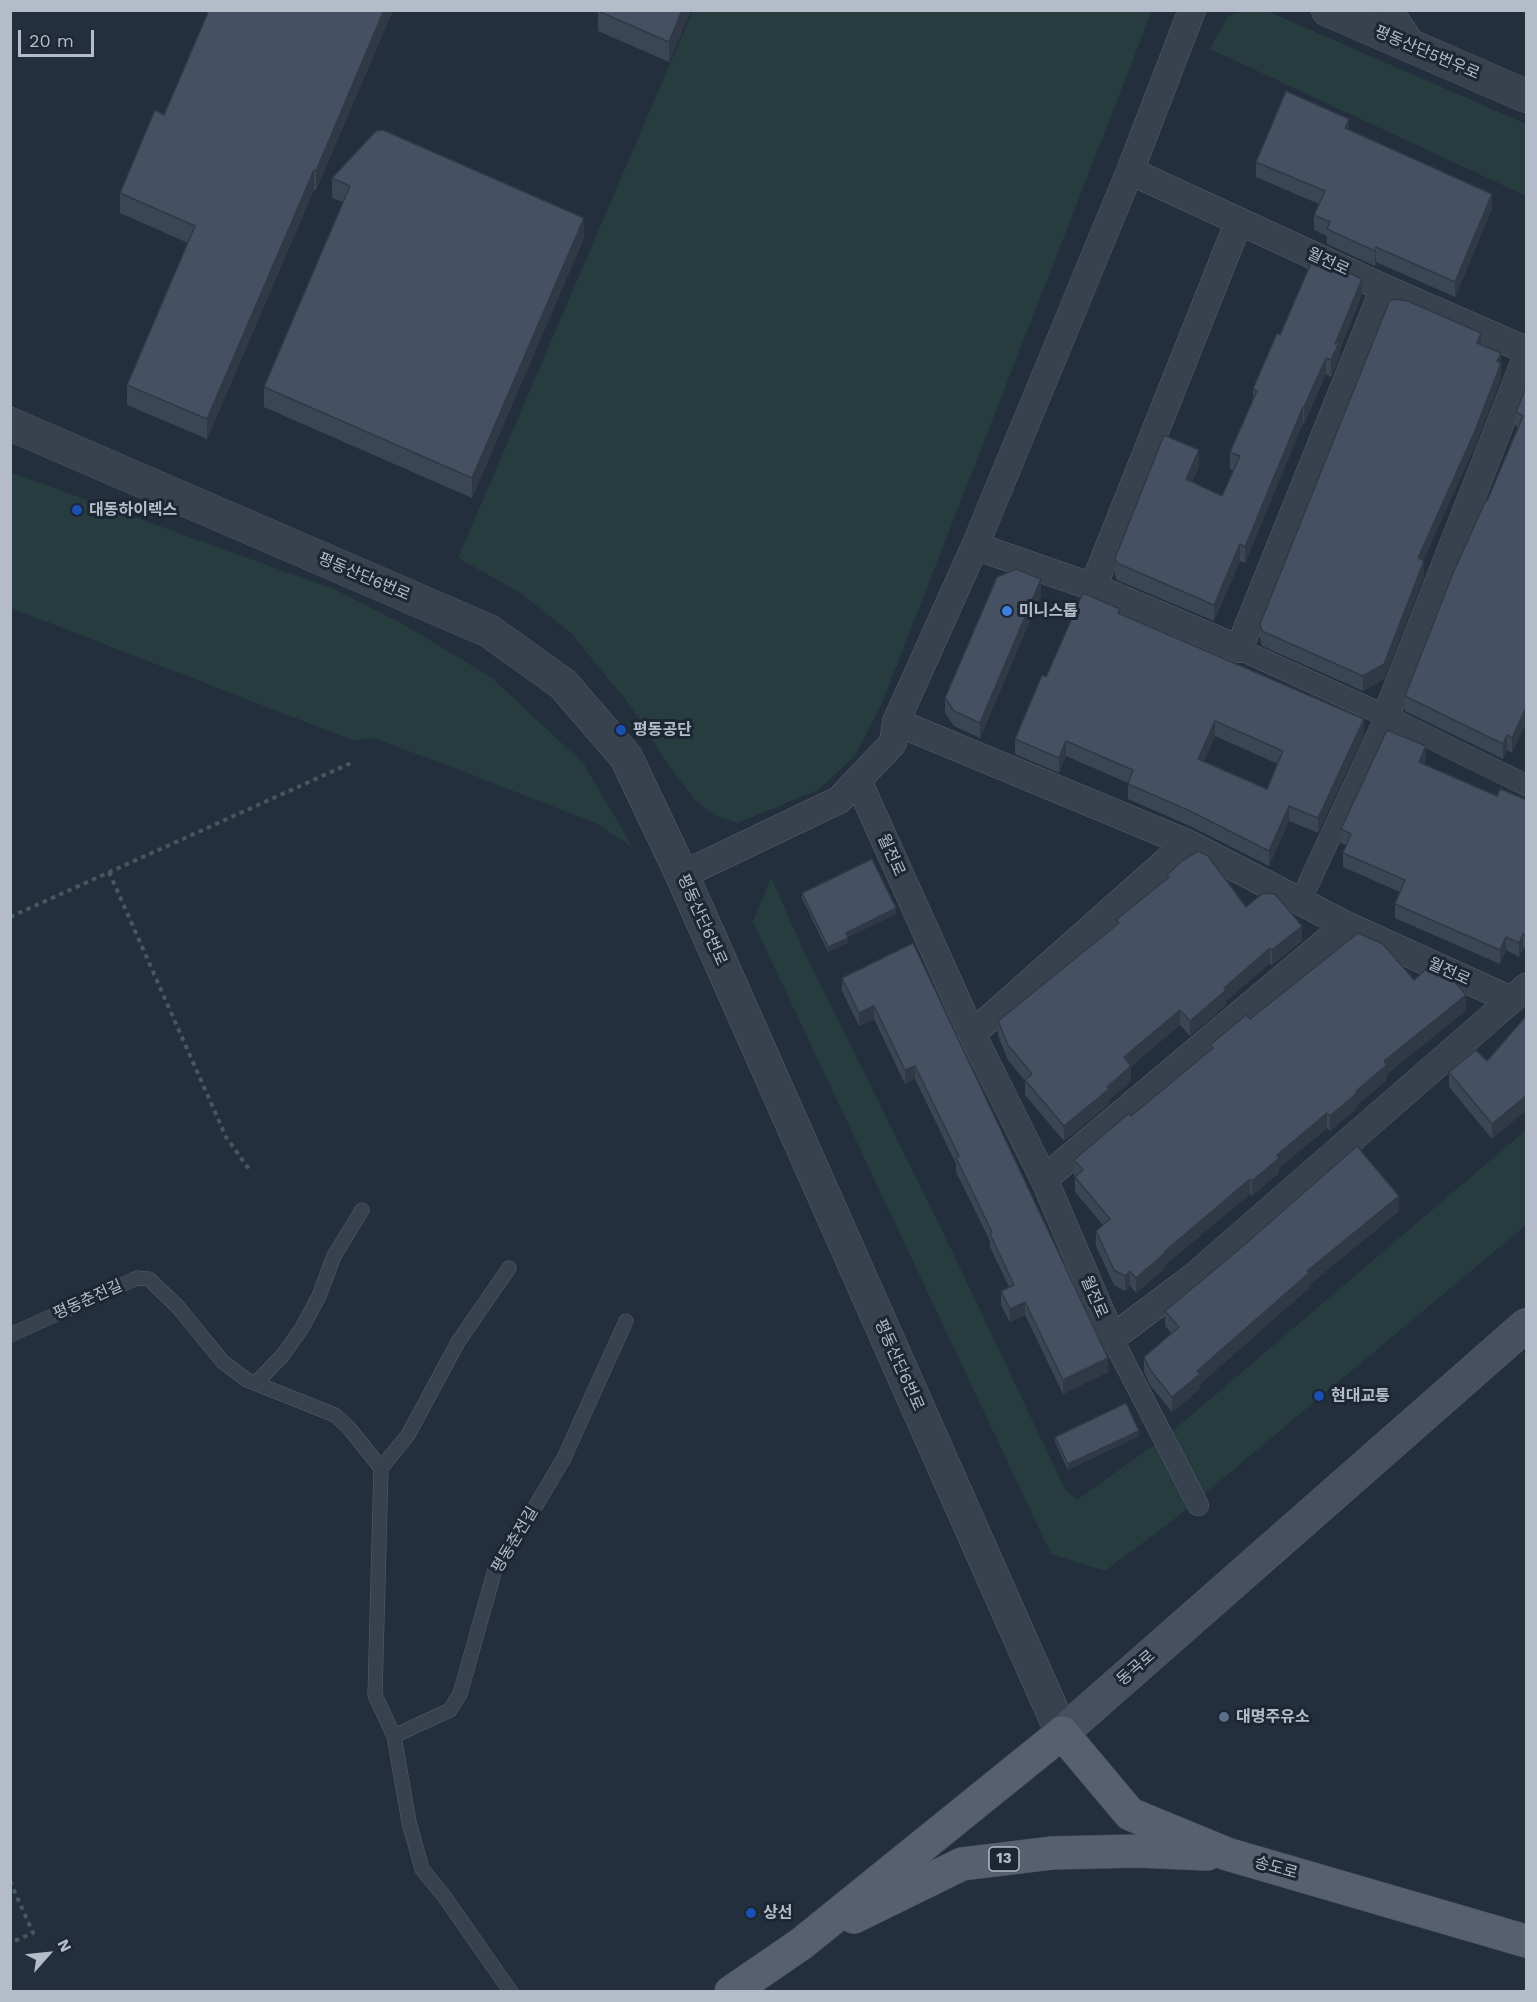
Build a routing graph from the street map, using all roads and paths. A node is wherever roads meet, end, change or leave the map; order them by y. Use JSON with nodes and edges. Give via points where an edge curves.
{"nodes":[{"id":1,"x":1192,"y":10,"type":"edge"},
{"id":2,"x":1328,"y":10,"type":"edge"},
{"id":3,"x":1389,"y":10,"type":"edge"},
{"id":4,"x":1414,"y":48,"type":"junction"},
{"id":5,"x":1527,"y":96,"type":"edge"},
{"id":6,"x":1130,"y":171,"type":"junction"},
{"id":7,"x":1239,"y":221,"type":"junction"},
{"id":8,"x":1384,"y":288,"type":"junction"},
{"id":9,"x":1527,"y":350,"type":"edge"},
{"id":10,"x":1527,"y":358,"type":"edge"},
{"id":11,"x":10,"y":424,"type":"edge"},
{"id":12,"x":975,"y":546,"type":"junction"},
{"id":13,"x":1093,"y":587,"type":"junction"},
{"id":14,"x":1239,"y":649,"type":"junction"},
{"id":15,"x":1386,"y":716,"type":"junction"},
{"id":16,"x":896,"y":722,"type":"junction"},
{"id":17,"x":351,"y":763,"type":"dead end"},
{"id":18,"x":858,"y":781,"type":"junction"},
{"id":19,"x":1527,"y":785,"type":"edge"},
{"id":20,"x":1187,"y":843,"type":"junction"},
{"id":21,"x":109,"y":873,"type":"junction"},
{"id":22,"x":681,"y":875,"type":"junction"},
{"id":23,"x":1300,"y":902,"type":"junction"},
{"id":24,"x":10,"y":916,"type":"edge"},
{"id":25,"x":1346,"y":925,"type":"junction"},
{"id":26,"x":1519,"y":993,"type":"edge"},
{"id":27,"x":972,"y":1034,"type":"junction"},
{"id":28,"x":249,"y":1169,"type":"dead end"},
{"id":29,"x":1044,"y":1179,"type":"junction"},
{"id":30,"x":362,"y":1210,"type":"dead end"},
{"id":31,"x":509,"y":1268,"type":"dead end"},
{"id":32,"x":626,"y":1321,"type":"dead end"},
{"id":33,"x":1527,"y":1325,"type":"edge"},
{"id":34,"x":10,"y":1335,"type":"edge"},
{"id":35,"x":1112,"y":1338,"type":"junction"},
{"id":36,"x":256,"y":1383,"type":"junction"},
{"id":37,"x":381,"y":1468,"type":"junction"},
{"id":38,"x":1198,"y":1505,"type":"dead end"},
{"id":39,"x":1062,"y":1733,"type":"junction"},
{"id":40,"x":394,"y":1736,"type":"junction"},
{"id":41,"x":1227,"y":1854,"type":"junction"},
{"id":42,"x":10,"y":1881,"type":"edge"},
{"id":43,"x":1527,"y":1941,"type":"edge"},
{"id":44,"x":10,"y":1943,"type":"edge"},
{"id":45,"x":801,"y":1944,"type":"junction"},
{"id":46,"x":734,"y":1991,"type":"edge"},
{"id":47,"x":512,"y":1992,"type":"edge"}],
"edges":[{"from":1,"to":6,"type":"street"},
{"from":2,"to":4,"type":"street","name":"평동산단5번우로"},
{"from":3,"to":4,"type":"street"},
{"from":4,"to":5,"type":"street","name":"평동산단5번우로"},
{"from":6,"to":7,"type":"street","name":"월전로"},
{"from":6,"to":12,"type":"street"},
{"from":7,"to":8,"type":"street","name":"월전로"},
{"from":7,"to":13,"type":"street"},
{"from":8,"to":9,"type":"street","name":"월전로"},
{"from":8,"to":14,"type":"street"},
{"from":10,"to":15,"type":"street"},
{"from":11,"to":22,"type":"street","name":"평동산단6번로","via":[[489,631],[563,684],[626,757]]},
{"from":12,"to":13,"type":"street"},
{"from":12,"to":16,"type":"street"},
{"from":13,"to":14,"type":"street"},
{"from":14,"to":15,"type":"street"},
{"from":15,"to":19,"type":"street"},
{"from":15,"to":23,"type":"street"},
{"from":16,"to":18,"type":"street","via":[[893,743]]},
{"from":16,"to":20,"type":"street","name":"월전로"},
{"from":17,"to":21,"type":"path"},
{"from":18,"to":22,"type":"street","via":[[839,800]]},
{"from":18,"to":27,"type":"street","name":"월전로"},
{"from":20,"to":23,"type":"street","name":"월전로"},
{"from":20,"to":27,"type":"street"},
{"from":21,"to":24,"type":"path"},
{"from":21,"to":28,"type":"path","via":[[226,1137]]},
{"from":22,"to":39,"type":"street","name":"평동산단6번로"},
{"from":23,"to":25,"type":"street","name":"월전로"},
{"from":25,"to":26,"type":"street","name":"월전로"},
{"from":25,"to":29,"type":"street"},
{"from":26,"to":35,"type":"street","name":"월전로","via":[[1192,1278]]},
{"from":27,"to":29,"type":"street","name":"월전로"},
{"from":29,"to":35,"type":"street","name":"월전로"},
{"from":30,"to":36,"type":"lane","via":[[334,1256],[303,1328]]},
{"from":31,"to":37,"type":"lane","via":[[458,1342],[408,1435]]},
{"from":32,"to":40,"type":"lane","name":"평동춘전길","via":[[564,1458],[496,1566],[460,1694],[450,1710]]},
{"from":33,"to":39,"type":"main road","name":"동곡로"},
{"from":34,"to":36,"type":"lane","name":"평동춘전길","via":[[137,1278],[149,1279],[178,1307],[223,1362]]},
{"from":35,"to":38,"type":"street"},
{"from":36,"to":37,"type":"lane","name":"평동춘전길","via":[[335,1415]]},
{"from":37,"to":40,"type":"lane","via":[[375,1695]]},
{"from":39,"to":41,"type":"main road","name":"송도로","number":"13","via":[[1130,1814]]},
{"from":39,"to":45,"type":"main road","name":"동곡로","number":"13"},
{"from":40,"to":47,"type":"lane","via":[[409,1822],[422,1869]]},
{"from":41,"to":43,"type":"main road","name":"송도로","number":"13"},
{"from":41,"to":45,"type":"main road","number":"13","via":[[1052,1853],[962,1864]]},
{"from":42,"to":44,"type":"path","via":[[33,1933]]},
{"from":45,"to":46,"type":"main road","name":"동곡로","number":"13"}]}
